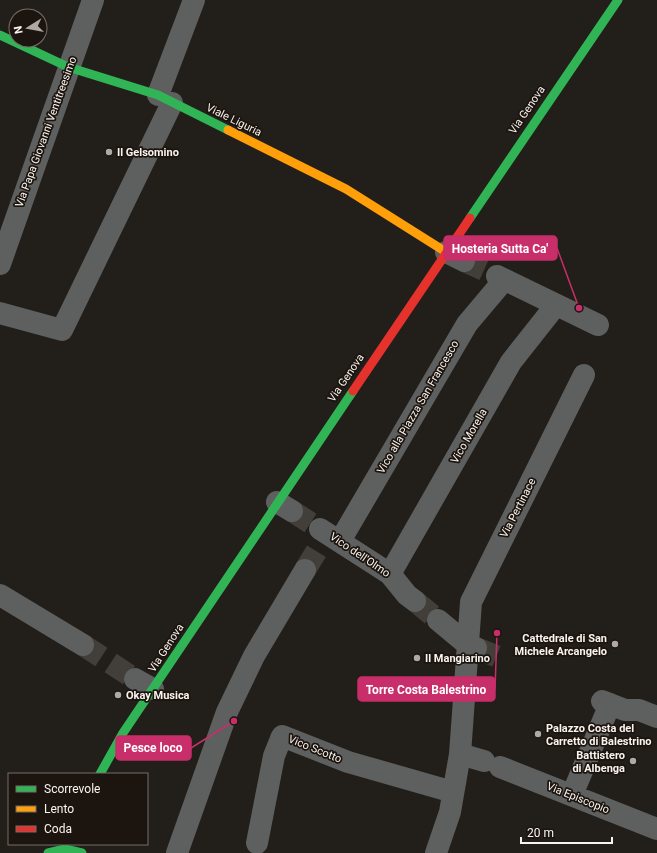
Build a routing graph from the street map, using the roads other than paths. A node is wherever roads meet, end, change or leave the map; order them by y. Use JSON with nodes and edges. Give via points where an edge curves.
{"nodes":[{"id":1,"x":93,"y":0,"type":"edge"},
{"id":2,"x":194,"y":0,"type":"edge"},
{"id":3,"x":618,"y":0,"type":"edge"},
{"id":4,"x":0,"y":35,"type":"edge"},
{"id":5,"x":68,"y":67,"type":"junction"},
{"id":6,"x":165,"y":99,"type":"junction"},
{"id":7,"x":455,"y":256,"type":"junction"},
{"id":8,"x":0,"y":264,"type":"edge"},
{"id":9,"x":556,"y":304,"type":"junction"},
{"id":10,"x":0,"y":313,"type":"edge"},
{"id":11,"x":598,"y":324,"type":"dead end"},
{"id":12,"x":584,"y":375,"type":"dead end"},
{"id":13,"x":328,"y":535,"type":"joint"},
{"id":14,"x":305,"y":570,"type":"tunnel mouth"},
{"id":15,"x":390,"y":574,"type":"junction"},
{"id":16,"x":0,"y":595,"type":"edge"},
{"id":17,"x":415,"y":601,"type":"tunnel mouth"},
{"id":18,"x":438,"y":620,"type":"tunnel mouth"},
{"id":19,"x":83,"y":645,"type":"tunnel mouth"},
{"id":20,"x":472,"y":647,"type":"junction"},
{"id":21,"x":657,"y":717,"type":"edge"},
{"id":22,"x":460,"y":754,"type":"junction"},
{"id":23,"x":101,"y":773,"type":"edge"},
{"id":24,"x":454,"y":792,"type":"junction"},
{"id":25,"x":572,"y":795,"type":"junction"},
{"id":26,"x":657,"y":829,"type":"edge"},
{"id":27,"x":257,"y":843,"type":"dead end"},
{"id":28,"x":46,"y":853,"type":"edge"},
{"id":29,"x":83,"y":853,"type":"edge"},
{"id":30,"x":177,"y":853,"type":"edge"},
{"id":31,"x":436,"y":853,"type":"edge"}],
"edges":[{"from":1,"to":5,"type":"street","name":"Via Papa Giovanni Ventitreesimo"},
{"from":2,"to":6,"type":"street"},
{"from":3,"to":7,"type":"main road","name":"Via Genova"},
{"from":4,"to":5,"type":"main road","name":"Viale Liguria"},
{"from":5,"to":6,"type":"main road","name":"Viale Liguria"},
{"from":5,"to":8,"type":"street","name":"Via Papa Giovanni Ventitreesimo"},
{"from":6,"to":7,"type":"main road","name":"Viale Liguria","via":[[346,189]]},
{"from":6,"to":10,"type":"street","via":[[62,330]]},
{"from":7,"to":23,"type":"main road","name":"Via Genova","via":[[284,506],[144,684],[123,733]]},
{"from":9,"to":11,"type":"street"},
{"from":9,"to":13,"type":"street","name":"Vico alla Piazza San Francesco","via":[[500,278]]},
{"from":9,"to":15,"type":"street","name":"Vico Morella","via":[[511,362]]},
{"from":12,"to":20,"type":"street","name":"Via Pertinace","via":[[471,602]]},
{"from":13,"to":15,"type":"street","name":"Vico dell'Olmo"},
{"from":14,"to":30,"type":"street","via":[[254,656],[227,712]]},
{"from":15,"to":17,"type":"street","name":"Vico dell'Olmo"},
{"from":16,"to":19,"type":"street"},
{"from":18,"to":20,"type":"street"},
{"from":20,"to":22,"type":"street","name":"Via Pertinace"},
{"from":21,"to":25,"type":"street","via":[[606,703]]},
{"from":22,"to":24,"type":"street","name":"Via Pertinace"},
{"from":22,"to":25,"type":"street","name":"Via Episcopio"},
{"from":24,"to":27,"type":"street","name":"Vico Scotto","via":[[348,762],[282,736],[274,756]]},
{"from":24,"to":31,"type":"street","name":"Via Pertinace"},
{"from":25,"to":26,"type":"street","name":"Via Episcopio"},
{"from":28,"to":29,"type":"main road","via":[[71,848]]}]}
